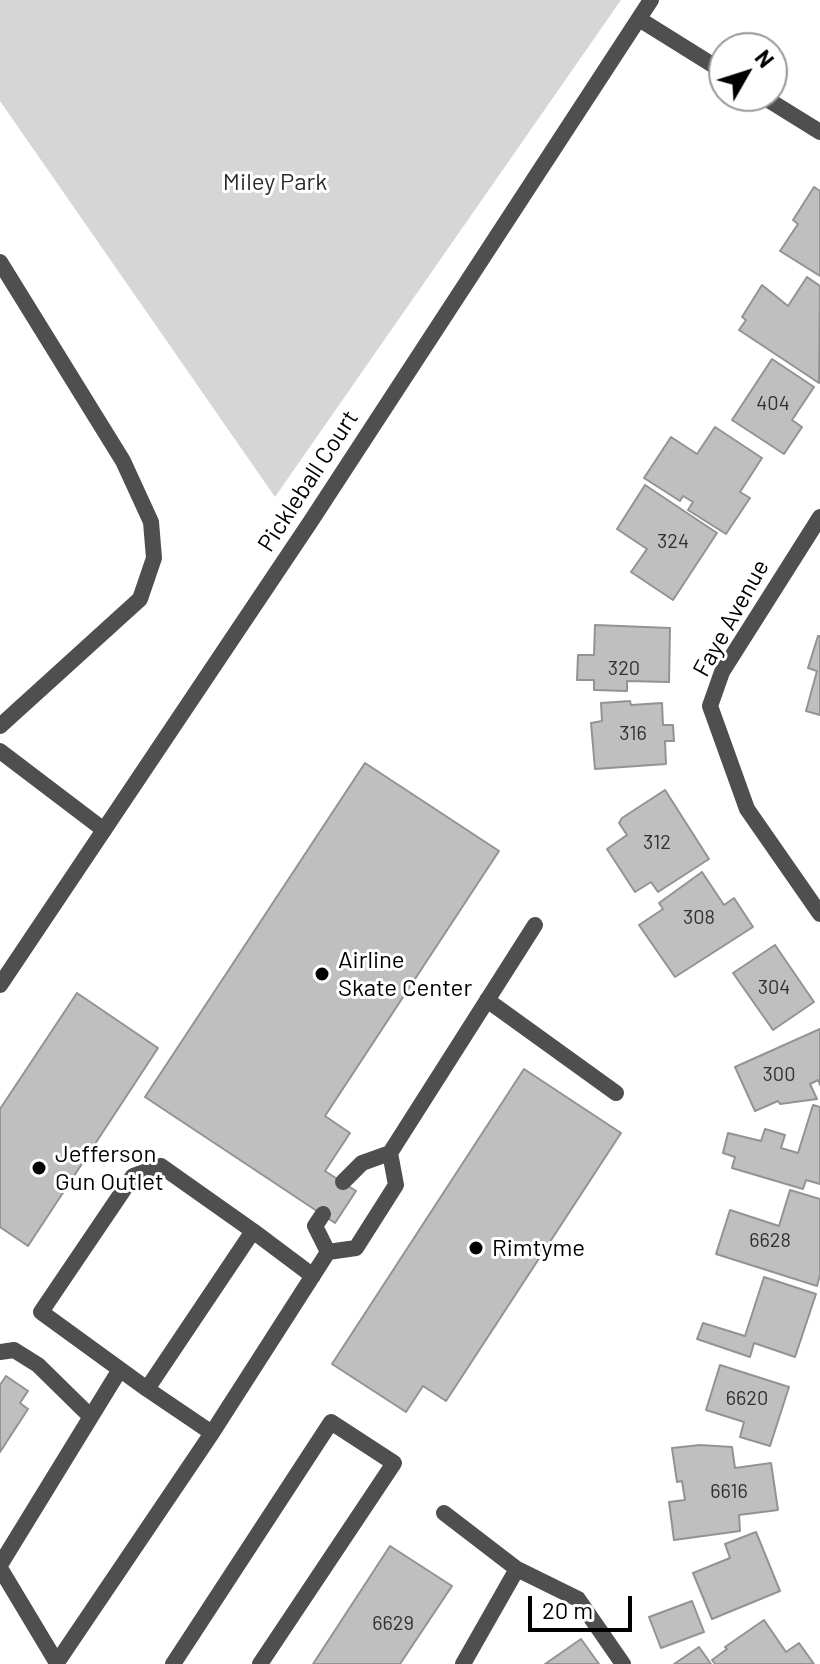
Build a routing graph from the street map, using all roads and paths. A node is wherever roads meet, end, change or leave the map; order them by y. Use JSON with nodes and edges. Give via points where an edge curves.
{"nodes":[{"id":1,"x":651,"y":0,"type":"edge"},
{"id":2,"x":639,"y":19,"type":"junction"},
{"id":3,"x":708,"y":62,"type":"edge"},
{"id":4,"x":788,"y":112,"type":"edge"},
{"id":5,"x":820,"y":132,"type":"edge"},
{"id":6,"x":0,"y":262,"type":"edge"},
{"id":7,"x":820,"y":517,"type":"edge"},
{"id":8,"x":0,"y":726,"type":"edge"},
{"id":9,"x":0,"y":751,"type":"edge"},
{"id":10,"x":104,"y":830,"type":"junction"},
{"id":11,"x":820,"y":914,"type":"edge"},
{"id":12,"x":535,"y":925,"type":"dead end"},
{"id":13,"x":0,"y":985,"type":"edge"},
{"id":14,"x":487,"y":1000,"type":"junction"},
{"id":15,"x":616,"y":1093,"type":"dead end"},
{"id":16,"x":390,"y":1153,"type":"junction"},
{"id":17,"x":343,"y":1182,"type":"dead end"},
{"id":18,"x":323,"y":1214,"type":"dead end"},
{"id":19,"x":253,"y":1231,"type":"junction"},
{"id":20,"x":328,"y":1252,"type":"junction"},
{"id":21,"x":313,"y":1276,"type":"junction"},
{"id":22,"x":0,"y":1352,"type":"edge"},
{"id":23,"x":119,"y":1371,"type":"junction"},
{"id":24,"x":147,"y":1389,"type":"junction"},
{"id":25,"x":91,"y":1417,"type":"junction"},
{"id":26,"x":212,"y":1433,"type":"junction"},
{"id":27,"x":444,"y":1513,"type":"dead end"},
{"id":28,"x":0,"y":1567,"type":"edge"},
{"id":29,"x":517,"y":1569,"type":"junction"},
{"id":30,"x":57,"y":1663,"type":"edge"},
{"id":31,"x":173,"y":1664,"type":"edge"},
{"id":32,"x":260,"y":1664,"type":"edge"},
{"id":33,"x":463,"y":1664,"type":"edge"},
{"id":34,"x":623,"y":1664,"type":"edge"}],
"edges":[{"from":1,"to":2,"type":"street","name":"Pickleball Court"},
{"from":2,"to":3,"type":"street"},
{"from":2,"to":10,"type":"street","name":"Pickleball Court"},
{"from":4,"to":5,"type":"street"},
{"from":6,"to":8,"type":"street","via":[[123,461],[151,522],[154,558],[140,599]]},
{"from":7,"to":11,"type":"street","name":"Faye Avenue","via":[[722,672],[710,706],[747,809]]},
{"from":9,"to":10,"type":"street"},
{"from":10,"to":13,"type":"street","name":"Pickleball Court"},
{"from":12,"to":14,"type":"street"},
{"from":14,"to":15,"type":"street"},
{"from":14,"to":16,"type":"street"},
{"from":16,"to":17,"type":"street","via":[[362,1163]]},
{"from":16,"to":20,"type":"street","via":[[396,1185],[356,1248]]},
{"from":18,"to":20,"type":"street","via":[[315,1226]]},
{"from":19,"to":21,"type":"street"},
{"from":19,"to":23,"type":"street","via":[[161,1166],[133,1176],[41,1312]]},
{"from":19,"to":24,"type":"street"},
{"from":20,"to":21,"type":"street"},
{"from":21,"to":26,"type":"street"},
{"from":22,"to":25,"type":"street","via":[[14,1350],[38,1365]]},
{"from":23,"to":24,"type":"street"},
{"from":23,"to":25,"type":"street"},
{"from":24,"to":26,"type":"street"},
{"from":25,"to":28,"type":"street"},
{"from":26,"to":30,"type":"street"},
{"from":27,"to":29,"type":"street"},
{"from":28,"to":30,"type":"street"},
{"from":29,"to":33,"type":"street"},
{"from":29,"to":34,"type":"street","via":[[578,1599]]},
{"from":31,"to":32,"type":"street","via":[[331,1422],[394,1463]]}]}
